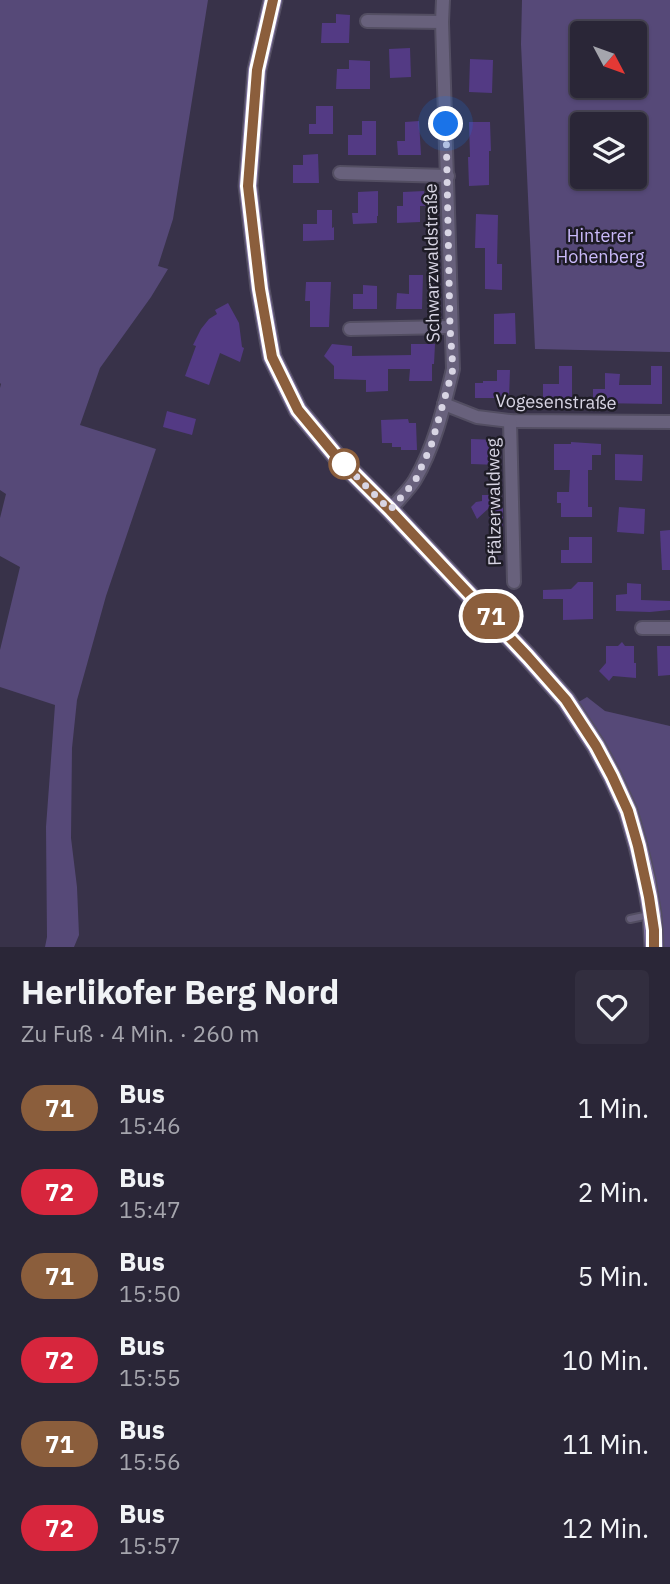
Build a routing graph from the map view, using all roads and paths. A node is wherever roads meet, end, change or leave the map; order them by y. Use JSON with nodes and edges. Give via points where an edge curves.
{"nodes":[{"id":1,"x":273,"y":0,"type":"edge"},
{"id":2,"x":443,"y":0,"type":"edge"},
{"id":3,"x":367,"y":21,"type":"dead end"},
{"id":4,"x":442,"y":22,"type":"junction"},
{"id":5,"x":340,"y":173,"type":"dead end"},
{"id":6,"x":448,"y":176,"type":"junction"},
{"id":7,"x":450,"y":327,"type":"junction"},
{"id":8,"x":350,"y":328,"type":"dead end"},
{"id":9,"x":444,"y":404,"type":"junction"},
{"id":10,"x":510,"y":421,"type":"junction"},
{"id":11,"x":670,"y":422,"type":"edge"},
{"id":12,"x":390,"y":510,"type":"junction"},
{"id":13,"x":514,"y":582,"type":"dead end"},
{"id":14,"x":642,"y":628,"type":"dead end"},
{"id":15,"x":670,"y":628,"type":"edge"},
{"id":16,"x":652,"y":915,"type":"junction"},
{"id":17,"x":630,"y":919,"type":"dead end"},
{"id":18,"x":654,"y":947,"type":"edge"}],
"edges":[{"from":1,"to":12,"type":"main road","via":[[257,70],[248,186],[272,357],[298,410]]},
{"from":2,"to":4,"type":"street","name":"Schwarzwaldstraße"},
{"from":3,"to":4,"type":"street"},
{"from":4,"to":6,"type":"street","name":"Schwarzwaldstraße"},
{"from":5,"to":6,"type":"street"},
{"from":6,"to":7,"type":"street","name":"Schwarzwaldstraße"},
{"from":7,"to":8,"type":"street"},
{"from":7,"to":9,"type":"street","name":"Schwarzwaldstraße","via":[[453,369]]},
{"from":9,"to":10,"type":"street","name":"Vogesenstraße","via":[[477,417]]},
{"from":9,"to":12,"type":"street","name":"Schwarzwaldstraße","via":[[415,481]]},
{"from":10,"to":11,"type":"street","name":"Vogesenstraße"},
{"from":10,"to":13,"type":"street","name":"Pfälzerwaldweg"},
{"from":12,"to":16,"type":"main road","via":[[495,620],[540,679],[566,700],[591,749],[612,776],[646,880]]},
{"from":14,"to":15,"type":"street"},
{"from":16,"to":17,"type":"lane"},
{"from":16,"to":18,"type":"main road"}]}
